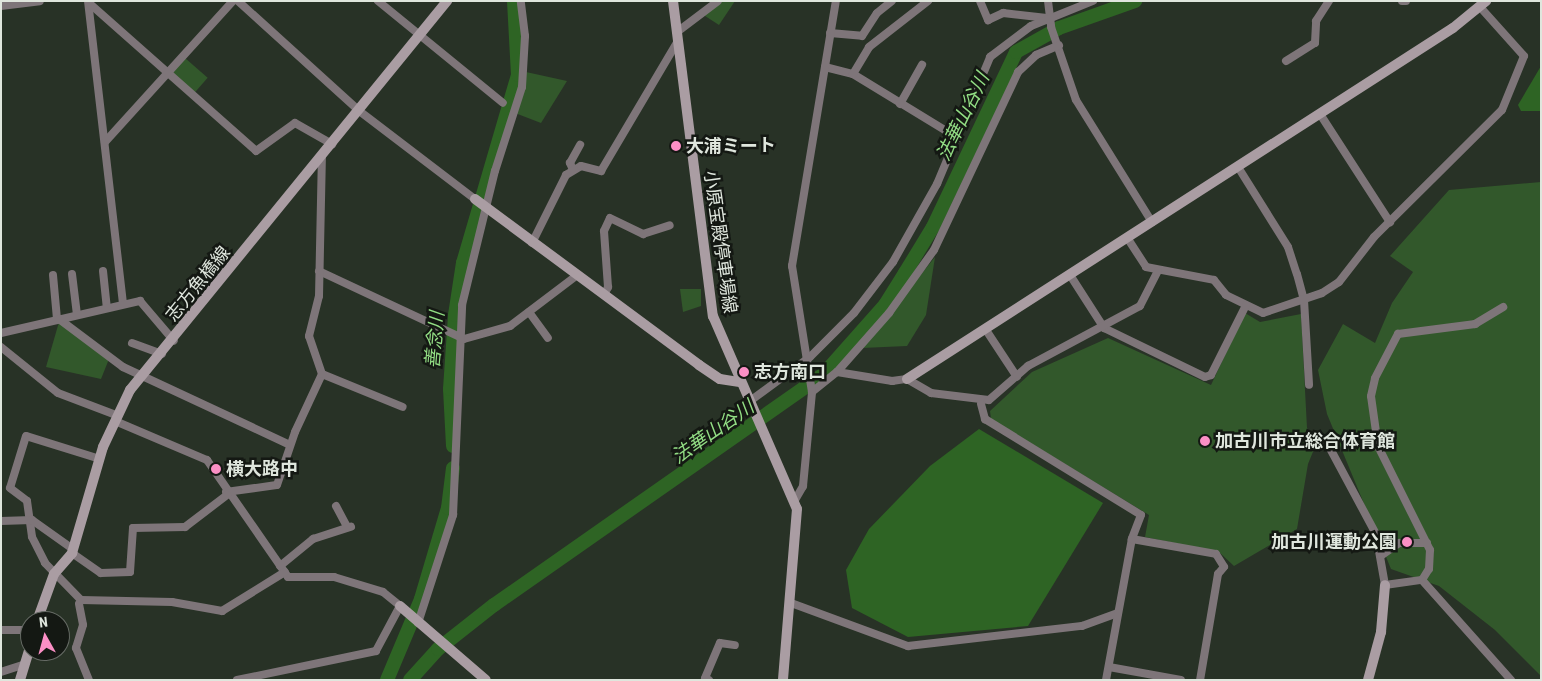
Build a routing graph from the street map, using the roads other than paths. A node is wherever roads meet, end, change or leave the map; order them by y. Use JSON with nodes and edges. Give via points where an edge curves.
{"nodes":[{"id":1,"x":40,"y":1,"type":"edge"},
{"id":2,"x":232,"y":1,"type":"edge"},
{"id":3,"x":238,"y":1,"type":"edge"},
{"id":4,"x":378,"y":1,"type":"edge"},
{"id":5,"x":447,"y":1,"type":"edge"},
{"id":6,"x":521,"y":1,"type":"edge"},
{"id":7,"x":673,"y":1,"type":"edge"},
{"id":8,"x":718,"y":1,"type":"edge"},
{"id":9,"x":836,"y":1,"type":"edge"},
{"id":10,"x":892,"y":1,"type":"edge"},
{"id":11,"x":928,"y":1,"type":"edge"},
{"id":12,"x":980,"y":1,"type":"edge"},
{"id":13,"x":1048,"y":1,"type":"edge"},
{"id":14,"x":1093,"y":1,"type":"edge"},
{"id":15,"x":1330,"y":1,"type":"edge"},
{"id":16,"x":88,"y":2,"type":"edge"},
{"id":17,"x":1483,"y":4,"type":"edge"},
{"id":18,"x":1,"y":6,"type":"edge"},
{"id":19,"x":1049,"y":18,"type":"junction"},
{"id":20,"x":830,"y":33,"type":"junction"},
{"id":21,"x":677,"y":37,"type":"junction"},
{"id":22,"x":419,"y":38,"type":"junction"},
{"id":23,"x":1059,"y":45,"type":"junction"},
{"id":24,"x":1286,"y":61,"type":"dead end"},
{"id":25,"x":922,"y":65,"type":"dead end"},
{"id":26,"x":825,"y":67,"type":"junction"},
{"id":27,"x":169,"y":72,"type":"junction"},
{"id":28,"x":853,"y":74,"type":"junction"},
{"id":29,"x":503,"y":103,"type":"dead end"},
{"id":30,"x":900,"y":104,"type":"junction"},
{"id":31,"x":358,"y":110,"type":"junction"},
{"id":32,"x":1320,"y":114,"type":"junction"},
{"id":33,"x":958,"y":138,"type":"junction"},
{"id":34,"x":105,"y":142,"type":"junction"},
{"id":35,"x":332,"y":144,"type":"junction"},
{"id":36,"x":580,"y":145,"type":"dead end"},
{"id":37,"x":322,"y":158,"type":"junction"},
{"id":38,"x":1238,"y":167,"type":"junction"},
{"id":39,"x":573,"y":170,"type":"junction"},
{"id":40,"x":475,"y":199,"type":"joint"},
{"id":41,"x":486,"y":207,"type":"junction"},
{"id":42,"x":1152,"y":222,"type":"junction"},
{"id":43,"x":1390,"y":222,"type":"junction"},
{"id":44,"x":670,"y":225,"type":"dead end"},
{"id":45,"x":1128,"y":238,"type":"junction"},
{"id":46,"x":532,"y":243,"type":"junction"},
{"id":47,"x":1158,"y":270,"type":"junction"},
{"id":48,"x":102,"y":271,"type":"dead end"},
{"id":49,"x":319,"y":271,"type":"junction"},
{"id":50,"x":72,"y":274,"type":"dead end"},
{"id":51,"x":52,"y":276,"type":"dead end"},
{"id":52,"x":576,"y":276,"type":"junction"},
{"id":53,"x":1070,"y":276,"type":"junction"},
{"id":54,"x":604,"y":295,"type":"junction"},
{"id":55,"x":1304,"y":300,"type":"junction"},
{"id":56,"x":123,"y":304,"type":"junction"},
{"id":57,"x":1246,"y":305,"type":"junction"},
{"id":58,"x":1504,"y":307,"type":"dead end"},
{"id":59,"x":107,"y":308,"type":"junction"},
{"id":60,"x":529,"y":312,"type":"junction"},
{"id":61,"x":77,"y":315,"type":"junction"},
{"id":62,"x":58,"y":319,"type":"junction"},
{"id":63,"x":1104,"y":328,"type":"junction"},
{"id":64,"x":986,"y":330,"type":"junction"},
{"id":65,"x":1,"y":333,"type":"edge"},
{"id":66,"x":459,"y":336,"type":"junction"},
{"id":67,"x":548,"y":338,"type":"dead end"},
{"id":68,"x":174,"y":341,"type":"junction"},
{"id":69,"x":132,"y":343,"type":"dead end"},
{"id":70,"x":1,"y":347,"type":"edge"},
{"id":71,"x":162,"y":354,"type":"junction"},
{"id":72,"x":805,"y":361,"type":"junction"},
{"id":73,"x":837,"y":372,"type":"junction"},
{"id":74,"x":322,"y":374,"type":"junction"},
{"id":75,"x":143,"y":375,"type":"junction"},
{"id":76,"x":1017,"y":377,"type":"junction"},
{"id":77,"x":907,"y":378,"type":"junction"},
{"id":78,"x":740,"y":382,"type":"junction"},
{"id":79,"x":1309,"y":385,"type":"dead end"},
{"id":80,"x":812,"y":392,"type":"junction"},
{"id":81,"x":751,"y":403,"type":"junction"},
{"id":82,"x":981,"y":404,"type":"dead end"},
{"id":83,"x":402,"y":407,"type":"dead end"},
{"id":84,"x":116,"y":418,"type":"junction"},
{"id":85,"x":1325,"y":439,"type":"dead end"},
{"id":86,"x":290,"y":445,"type":"junction"},
{"id":87,"x":100,"y":459,"type":"junction"},
{"id":88,"x":227,"y":493,"type":"junction"},
{"id":89,"x":795,"y":500,"type":"junction"},
{"id":90,"x":336,"y":506,"type":"dead end"},
{"id":91,"x":30,"y":520,"type":"junction"},
{"id":92,"x":1,"y":521,"type":"edge"},
{"id":93,"x":1132,"y":539,"type":"junction"},
{"id":94,"x":1427,"y":543,"type":"junction"},
{"id":95,"x":73,"y":551,"type":"junction"},
{"id":96,"x":1382,"y":555,"type":"junction"},
{"id":97,"x":282,"y":569,"type":"junction"},
{"id":98,"x":54,"y":574,"type":"junction"},
{"id":99,"x":1422,"y":580,"type":"junction"},
{"id":100,"x":1385,"y":585,"type":"junction"},
{"id":101,"x":792,"y":603,"type":"junction"},
{"id":102,"x":79,"y":604,"type":"dead end"},
{"id":103,"x":403,"y":608,"type":"junction"},
{"id":104,"x":41,"y":611,"type":"edge"},
{"id":105,"x":1118,"y":613,"type":"junction"},
{"id":106,"x":417,"y":622,"type":"junction"},
{"id":107,"x":1,"y":630,"type":"edge"},
{"id":108,"x":20,"y":630,"type":"edge"},
{"id":109,"x":735,"y":645,"type":"dead end"},
{"id":110,"x":26,"y":661,"type":"edge"},
{"id":111,"x":25,"y":664,"type":"junction"},
{"id":112,"x":1109,"y":666,"type":"junction"},
{"id":113,"x":1,"y":672,"type":"edge"},
{"id":114,"x":474,"y":676,"type":"edge"},
{"id":115,"x":20,"y":680,"type":"edge"},
{"id":116,"x":89,"y":680,"type":"edge"},
{"id":117,"x":239,"y":680,"type":"edge"},
{"id":118,"x":486,"y":680,"type":"edge"},
{"id":119,"x":709,"y":680,"type":"edge"},
{"id":120,"x":783,"y":680,"type":"edge"},
{"id":121,"x":1106,"y":680,"type":"edge"},
{"id":122,"x":1181,"y":680,"type":"edge"},
{"id":123,"x":1200,"y":680,"type":"edge"},
{"id":124,"x":1368,"y":680,"type":"edge"},
{"id":125,"x":1511,"y":680,"type":"edge"}],
"edges":[{"from":1,"to":18,"type":"street"},
{"from":2,"to":27,"type":"street"},
{"from":3,"to":31,"type":"street"},
{"from":4,"to":22,"type":"street"},
{"from":5,"to":22,"type":"main road","name":"志方魚橋線"},
{"from":6,"to":41,"type":"street","via":[[522,87]]},
{"from":7,"to":21,"type":"main road","name":"小原宝殿停車場線"},
{"from":8,"to":21,"type":"street"},
{"from":9,"to":20,"type":"street"},
{"from":10,"to":20,"type":"street","via":[[877,12],[862,36]]},
{"from":11,"to":28,"type":"street","via":[[869,46]]},
{"from":12,"to":19,"type":"street","via":[[988,20],[1003,13]]},
{"from":13,"to":19,"type":"street"},
{"from":14,"to":19,"type":"street"},
{"from":15,"to":24,"type":"street","via":[[1316,21],[1315,42]]},
{"from":16,"to":27,"type":"street"},
{"from":16,"to":34,"type":"street"},
{"from":17,"to":32,"type":"main road"},
{"from":17,"to":43,"type":"street","via":[[1524,56],[1502,110]]},
{"from":19,"to":23,"type":"street"},
{"from":19,"to":33,"type":"street","via":[[1009,39],[990,57]]},
{"from":20,"to":26,"type":"street"},
{"from":21,"to":39,"type":"street","via":[[601,171],[582,166]]},
{"from":21,"to":78,"type":"main road","name":"小原宝殿停車場線","via":[[707,290],[719,337]]},
{"from":22,"to":29,"type":"street"},
{"from":22,"to":31,"type":"main road","name":"志方魚橋線"},
{"from":23,"to":42,"type":"street","via":[[1089,125]]},
{"from":23,"to":73,"type":"street","via":[[1036,55],[1018,72],[934,250],[889,313]]},
{"from":25,"to":30,"type":"street"},
{"from":26,"to":28,"type":"street"},
{"from":26,"to":72,"type":"street","via":[[792,266]]},
{"from":27,"to":34,"type":"street"},
{"from":27,"to":35,"type":"street","via":[[256,151],[295,123]]},
{"from":28,"to":30,"type":"street"},
{"from":30,"to":33,"type":"street"},
{"from":31,"to":35,"type":"main road","name":"志方魚橋線"},
{"from":31,"to":40,"type":"street"},
{"from":32,"to":38,"type":"main road"},
{"from":32,"to":43,"type":"street"},
{"from":33,"to":72,"type":"street","via":[[900,251],[854,313]]},
{"from":34,"to":56,"type":"street"},
{"from":35,"to":37,"type":"main road","name":"志方魚橋線"},
{"from":36,"to":39,"type":"street","via":[[570,163]]},
{"from":37,"to":49,"type":"street"},
{"from":37,"to":68,"type":"main road","name":"志方魚橋線"},
{"from":38,"to":42,"type":"main road"},
{"from":38,"to":55,"type":"street","via":[[1288,248]]},
{"from":39,"to":46,"type":"street"},
{"from":40,"to":41,"type":"main road"},
{"from":41,"to":46,"type":"main road"},
{"from":41,"to":66,"type":"street","via":[[468,272]]},
{"from":42,"to":45,"type":"main road"},
{"from":43,"to":55,"type":"street","via":[[1339,282]]},
{"from":44,"to":54,"type":"street","via":[[644,234],[610,218],[604,232],[608,287]]},
{"from":45,"to":47,"type":"street","via":[[1146,267]]},
{"from":45,"to":53,"type":"main road"},
{"from":46,"to":52,"type":"main road"},
{"from":47,"to":57,"type":"street","via":[[1214,280],[1226,295]]},
{"from":47,"to":63,"type":"street","via":[[1140,306]]},
{"from":48,"to":59,"type":"street"},
{"from":49,"to":66,"type":"street"},
{"from":49,"to":74,"type":"street","via":[[309,336]]},
{"from":50,"to":61,"type":"street"},
{"from":51,"to":62,"type":"street"},
{"from":52,"to":54,"type":"main road"},
{"from":52,"to":60,"type":"street"},
{"from":53,"to":63,"type":"street"},
{"from":53,"to":64,"type":"main road"},
{"from":54,"to":78,"type":"main road","via":[[720,379]]},
{"from":55,"to":57,"type":"street","via":[[1263,312]]},
{"from":55,"to":79,"type":"street"},
{"from":56,"to":59,"type":"street"},
{"from":56,"to":68,"type":"street","via":[[140,301]]},
{"from":57,"to":63,"type":"street","via":[[1211,375],[1204,377]]},
{"from":58,"to":94,"type":"street","via":[[1475,324],[1398,334],[1375,378],[1371,396],[1378,446]]},
{"from":59,"to":61,"type":"street"},
{"from":60,"to":66,"type":"street","via":[[510,326]]},
{"from":60,"to":67,"type":"street"},
{"from":61,"to":62,"type":"street"},
{"from":62,"to":65,"type":"street"},
{"from":62,"to":75,"type":"street","via":[[111,360]]},
{"from":63,"to":76,"type":"street","via":[[1028,366]]},
{"from":64,"to":76,"type":"street"},
{"from":64,"to":77,"type":"main road"},
{"from":66,"to":106,"type":"street","via":[[459,447],[452,515]]},
{"from":68,"to":71,"type":"main road","name":"志方魚橋線"},
{"from":69,"to":71,"type":"street"},
{"from":70,"to":84,"type":"street","via":[[58,393]]},
{"from":71,"to":75,"type":"main road","name":"志方魚橋線"},
{"from":72,"to":80,"type":"street"},
{"from":72,"to":81,"type":"street"},
{"from":73,"to":77,"type":"street","via":[[892,381]]},
{"from":73,"to":80,"type":"street"},
{"from":74,"to":83,"type":"street"},
{"from":74,"to":86,"type":"street"},
{"from":75,"to":84,"type":"main road","name":"志方魚橋線"},
{"from":75,"to":86,"type":"street","via":[[211,412]]},
{"from":76,"to":77,"type":"street","via":[[989,400],[932,393]]},
{"from":78,"to":81,"type":"main road","name":"小原宝殿停車場線"},
{"from":80,"to":89,"type":"street","via":[[806,468]]},
{"from":81,"to":89,"type":"main road","name":"小原宝殿停車場線"},
{"from":82,"to":93,"type":"street","via":[[985,419],[1141,516]]},
{"from":84,"to":87,"type":"main road","name":"志方魚橋線"},
{"from":84,"to":88,"type":"street","via":[[201,456],[211,464]]},
{"from":85,"to":96,"type":"street","via":[[1362,505]]},
{"from":86,"to":88,"type":"street","via":[[277,485]]},
{"from":87,"to":91,"type":"street","via":[[22,438],[10,488],[27,501]]},
{"from":87,"to":95,"type":"main road","name":"志方魚橋線"},
{"from":88,"to":95,"type":"street","via":[[185,527],[133,528],[130,572],[101,573]]},
{"from":88,"to":97,"type":"street"},
{"from":89,"to":101,"type":"main road","name":"小原宝殿停車場線","via":[[797,546]]},
{"from":90,"to":97,"type":"street","via":[[349,527],[313,539]]},
{"from":91,"to":92,"type":"street"},
{"from":91,"to":95,"type":"street"},
{"from":91,"to":98,"type":"street","via":[[37,550]]},
{"from":93,"to":105,"type":"street"},
{"from":93,"to":123,"type":"street","via":[[1216,554],[1224,567],[1218,574]]},
{"from":94,"to":96,"type":"street","via":[[1399,543]]},
{"from":94,"to":99,"type":"street","via":[[1430,564]]},
{"from":95,"to":98,"type":"main road","name":"志方魚橋線"},
{"from":96,"to":100,"type":"street"},
{"from":97,"to":98,"type":"street","via":[[222,611],[172,602],[81,600]]},
{"from":97,"to":103,"type":"street","via":[[293,578],[346,580],[384,592]]},
{"from":98,"to":104,"type":"main road","name":"志方魚橋線"},
{"from":99,"to":100,"type":"street"},
{"from":99,"to":125,"type":"street"},
{"from":100,"to":124,"type":"main road","via":[[1381,632]]},
{"from":101,"to":105,"type":"street","via":[[908,646],[1082,626]]},
{"from":101,"to":120,"type":"main road","name":"小原宝殿停車場線"},
{"from":102,"to":116,"type":"street","via":[[83,625],[76,648]]},
{"from":103,"to":106,"type":"main road"},
{"from":103,"to":117,"type":"street","via":[[376,651]]},
{"from":105,"to":112,"type":"street"},
{"from":106,"to":114,"type":"main road"},
{"from":107,"to":108,"type":"street"},
{"from":109,"to":119,"type":"street","via":[[720,643],[705,678]]},
{"from":110,"to":111,"type":"main road"},
{"from":111,"to":113,"type":"street"},
{"from":111,"to":115,"type":"main road"},
{"from":112,"to":121,"type":"street"},
{"from":112,"to":122,"type":"street"},
{"from":114,"to":118,"type":"main road"}]}
